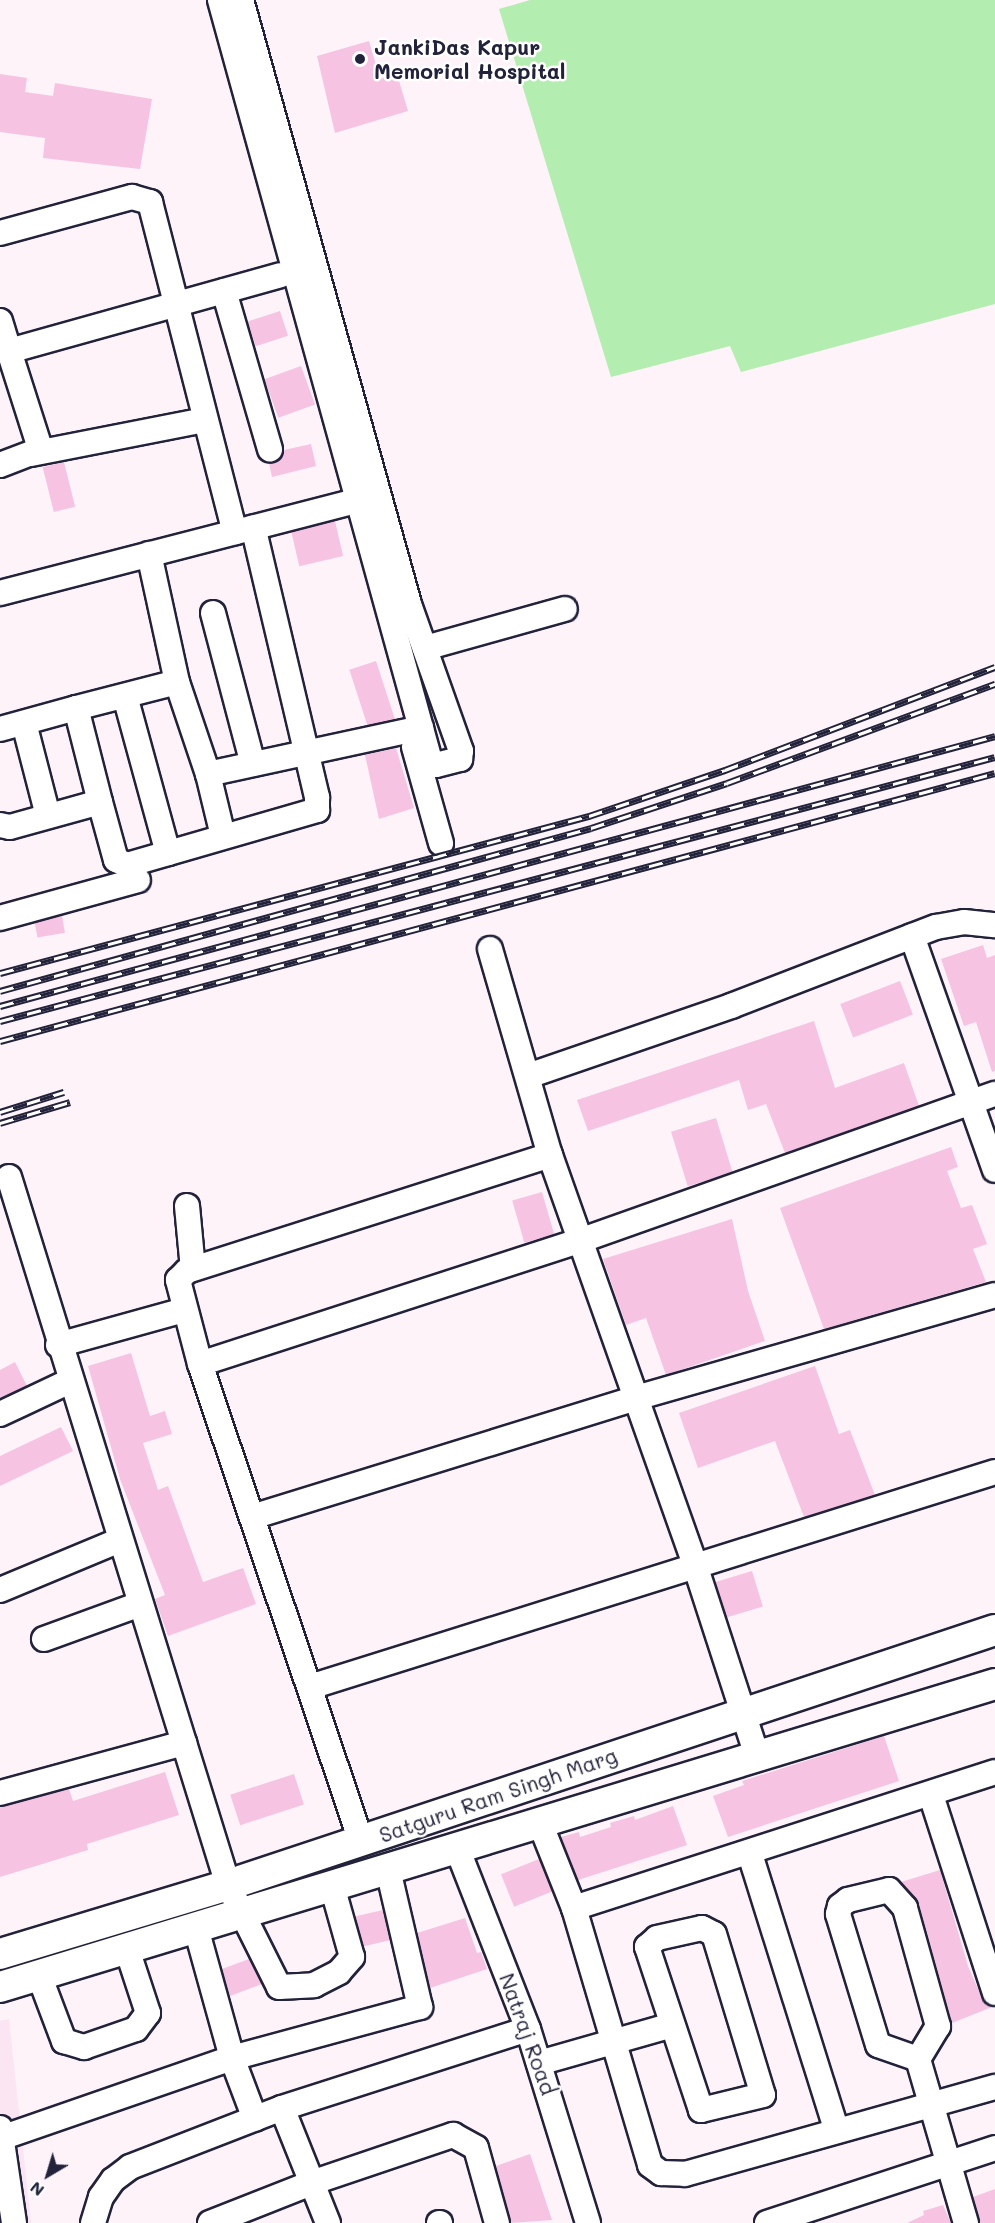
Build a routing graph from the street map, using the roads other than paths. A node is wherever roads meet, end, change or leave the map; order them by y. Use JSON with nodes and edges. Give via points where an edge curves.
{"nodes":[{"id":1,"x":220,"y":0,"type":"edge"},
{"id":2,"x":241,"y":0,"type":"edge"},
{"id":3,"x":0,"y":233,"type":"edge"},
{"id":4,"x":281,"y":275,"type":"dead end"},
{"id":5,"x":224,"y":291,"type":"junction"},
{"id":6,"x":175,"y":304,"type":"junction"},
{"id":7,"x":0,"y":321,"type":"edge"},
{"id":8,"x":9,"y":351,"type":"junction"},
{"id":9,"x":205,"y":420,"type":"junction"},
{"id":10,"x":270,"y":449,"type":"dead end"},
{"id":11,"x":31,"y":454,"type":"junction"},
{"id":12,"x":0,"y":465,"type":"edge"},
{"id":13,"x":368,"y":497,"type":"junction"},
{"id":14,"x":244,"y":529,"type":"junction"},
{"id":15,"x":149,"y":554,"type":"junction"},
{"id":16,"x":0,"y":593,"type":"edge"},
{"id":17,"x":565,"y":609,"type":"dead end"},
{"id":18,"x":213,"y":614,"type":"dead end"},
{"id":19,"x":425,"y":648,"type":"junction"},
{"id":20,"x":177,"y":682,"type":"junction"},
{"id":21,"x":125,"y":696,"type":"junction"},
{"id":22,"x":76,"y":708,"type":"junction"},
{"id":23,"x":24,"y":723,"type":"junction"},
{"id":24,"x":0,"y":729,"type":"edge"},
{"id":25,"x":415,"y":729,"type":"junction"},
{"id":26,"x":306,"y":752,"type":"junction"},
{"id":27,"x":254,"y":764,"type":"junction"},
{"id":28,"x":208,"y":774,"type":"junction"},
{"id":29,"x":100,"y":802,"type":"junction"},
{"id":30,"x":48,"y":816,"type":"junction"},
{"id":31,"x":0,"y":825,"type":"edge"},
{"id":32,"x":223,"y":836,"type":"junction"},
{"id":33,"x":441,"y":843,"type":"dead end"},
{"id":34,"x":168,"y":853,"type":"junction"},
{"id":35,"x":138,"y":880,"type":"dead end"},
{"id":36,"x":0,"y":918,"type":"edge"},
{"id":37,"x":995,"y":925,"type":"edge"},
{"id":38,"x":912,"y":936,"type":"junction"},
{"id":39,"x":490,"y":949,"type":"dead end"},
{"id":40,"x":528,"y":1076,"type":"junction"},
{"id":41,"x":983,"y":1097,"type":"edge"},
{"id":42,"x":550,"y":1155,"type":"junction"},
{"id":43,"x":995,"y":1170,"type":"edge"},
{"id":44,"x":9,"y":1177,"type":"dead end"},
{"id":45,"x":186,"y":1206,"type":"dead end"},
{"id":46,"x":582,"y":1240,"type":"junction"},
{"id":47,"x":193,"y":1269,"type":"junction"},
{"id":48,"x":995,"y":1295,"type":"edge"},
{"id":49,"x":184,"y":1310,"type":"junction"},
{"id":50,"x":58,"y":1345,"type":"junction"},
{"id":51,"x":200,"y":1364,"type":"junction"},
{"id":52,"x":70,"y":1381,"type":"junction"},
{"id":53,"x":636,"y":1398,"type":"junction"},
{"id":54,"x":0,"y":1414,"type":"edge"},
{"id":55,"x":995,"y":1472,"type":"edge"},
{"id":56,"x":252,"y":1517,"type":"junction"},
{"id":57,"x":120,"y":1540,"type":"junction"},
{"id":58,"x":696,"y":1568,"type":"junction"},
{"id":59,"x":0,"y":1590,"type":"edge"},
{"id":60,"x":140,"y":1605,"type":"junction"},
{"id":61,"x":995,"y":1630,"type":"edge"},
{"id":62,"x":44,"y":1639,"type":"dead end"},
{"id":63,"x":310,"y":1687,"type":"junction"},
{"id":64,"x":994,"y":1688,"type":"edge"},
{"id":65,"x":742,"y":1713,"type":"junction"},
{"id":66,"x":184,"y":1743,"type":"junction"},
{"id":67,"x":758,"y":1756,"type":"junction"},
{"id":68,"x":995,"y":1772,"type":"edge"},
{"id":69,"x":0,"y":1793,"type":"edge"},
{"id":70,"x":931,"y":1794,"type":"junction"},
{"id":71,"x":540,"y":1823,"type":"junction"},
{"id":72,"x":361,"y":1841,"type":"junction"},
{"id":73,"x":457,"y":1848,"type":"junction"},
{"id":74,"x":750,"y":1854,"type":"junction"},
{"id":75,"x":388,"y":1869,"type":"junction"},
{"id":76,"x":228,"y":1885,"type":"junction"},
{"id":77,"x":332,"y":1887,"type":"junction"},
{"id":78,"x":574,"y":1908,"type":"junction"},
{"id":79,"x":241,"y":1914,"type":"junction"},
{"id":80,"x":196,"y":1928,"type":"junction"},
{"id":81,"x":127,"y":1949,"type":"junction"},
{"id":82,"x":0,"y":1954,"type":"edge"},
{"id":83,"x":39,"y":1975,"type":"junction"},
{"id":84,"x":0,"y":1987,"type":"edge"},
{"id":85,"x":995,"y":1993,"type":"edge"},
{"id":86,"x":672,"y":2025,"type":"junction"},
{"id":87,"x":528,"y":2028,"type":"junction"},
{"id":88,"x":613,"y":2045,"type":"junction"},
{"id":89,"x":232,"y":2058,"type":"junction"},
{"id":90,"x":918,"y":2059,"type":"junction"},
{"id":91,"x":539,"y":2064,"type":"junction"},
{"id":92,"x":995,"y":2087,"type":"edge"},
{"id":93,"x":928,"y":2104,"type":"junction"},
{"id":94,"x":282,"y":2108,"type":"junction"},
{"id":95,"x":255,"y":2119,"type":"junction"},
{"id":96,"x":837,"y":2131,"type":"junction"},
{"id":97,"x":1,"y":2133,"type":"edge"},
{"id":98,"x":995,"y":2148,"type":"edge"},
{"id":99,"x":947,"y":2165,"type":"junction"},
{"id":100,"x":314,"y":2182,"type":"junction"},
{"id":101,"x":14,"y":2223,"type":"edge"},
{"id":102,"x":93,"y":2223,"type":"edge"},
{"id":103,"x":210,"y":2223,"type":"edge"},
{"id":104,"x":328,"y":2223,"type":"edge"},
{"id":105,"x":497,"y":2223,"type":"edge"},
{"id":106,"x":588,"y":2223,"type":"edge"},
{"id":107,"x":767,"y":2223,"type":"edge"},
{"id":108,"x":966,"y":2223,"type":"edge"}],
"edges":[{"from":1,"to":13,"type":"street"},
{"from":2,"to":13,"type":"street"},
{"from":3,"to":6,"type":"street","via":[[144,197],[150,202],[156,220]]},
{"from":4,"to":5,"type":"street"},
{"from":5,"to":6,"type":"street"},
{"from":5,"to":10,"type":"street"},
{"from":6,"to":8,"type":"street"},
{"from":6,"to":9,"type":"street"},
{"from":7,"to":8,"type":"street"},
{"from":8,"to":11,"type":"street","via":[[38,435],[39,445]]},
{"from":9,"to":11,"type":"street"},
{"from":9,"to":14,"type":"street"},
{"from":11,"to":12,"type":"street"},
{"from":13,"to":14,"type":"street"},
{"from":13,"to":19,"type":"street"},
{"from":13,"to":25,"type":"street"},
{"from":14,"to":15,"type":"street"},
{"from":14,"to":26,"type":"street"},
{"from":15,"to":16,"type":"street"},
{"from":15,"to":20,"type":"street"},
{"from":17,"to":19,"type":"street"},
{"from":18,"to":27,"type":"street"},
{"from":19,"to":25,"type":"street","via":[[461,751],[460,759],[433,764]]},
{"from":20,"to":21,"type":"street"},
{"from":20,"to":28,"type":"street"},
{"from":21,"to":22,"type":"street"},
{"from":21,"to":34,"type":"street"},
{"from":22,"to":23,"type":"street"},
{"from":22,"to":29,"type":"street"},
{"from":23,"to":24,"type":"street"},
{"from":23,"to":30,"type":"street"},
{"from":25,"to":26,"type":"street"},
{"from":25,"to":33,"type":"street"},
{"from":26,"to":27,"type":"street"},
{"from":26,"to":32,"type":"street","via":[[317,810]]},
{"from":27,"to":28,"type":"street"},
{"from":28,"to":32,"type":"street"},
{"from":29,"to":30,"type":"street"},
{"from":29,"to":34,"type":"street","via":[[111,848],[121,864]]},
{"from":30,"to":31,"type":"street","via":[[10,827]]},
{"from":32,"to":34,"type":"street"},
{"from":35,"to":36,"type":"street"},
{"from":37,"to":38,"type":"street","via":[[949,924]]},
{"from":38,"to":40,"type":"street","via":[[731,1006]]},
{"from":38,"to":41,"type":"street"},
{"from":39,"to":40,"type":"street"},
{"from":40,"to":42,"type":"street"},
{"from":41,"to":43,"type":"street"},
{"from":41,"to":46,"type":"street"},
{"from":42,"to":46,"type":"street"},
{"from":42,"to":47,"type":"street"},
{"from":44,"to":50,"type":"street"},
{"from":45,"to":47,"type":"street"},
{"from":46,"to":51,"type":"street"},
{"from":46,"to":53,"type":"street"},
{"from":47,"to":49,"type":"street","via":[[178,1280]]},
{"from":48,"to":53,"type":"street"},
{"from":49,"to":50,"type":"street"},
{"from":49,"to":51,"type":"street"},
{"from":50,"to":52,"type":"street"},
{"from":51,"to":56,"type":"street"},
{"from":52,"to":54,"type":"street"},
{"from":52,"to":57,"type":"street"},
{"from":53,"to":56,"type":"street"},
{"from":53,"to":58,"type":"street"},
{"from":55,"to":58,"type":"street"},
{"from":56,"to":63,"type":"street"},
{"from":57,"to":59,"type":"street"},
{"from":57,"to":60,"type":"street"},
{"from":58,"to":63,"type":"street"},
{"from":58,"to":65,"type":"street"},
{"from":60,"to":62,"type":"street"},
{"from":60,"to":66,"type":"street"},
{"from":61,"to":65,"type":"main road","name":"Satguru Ram Singh Marg"},
{"from":63,"to":72,"type":"street"},
{"from":64,"to":67,"type":"main road","name":"Satguru Ram Singh Marg"},
{"from":65,"to":67,"type":"street"},
{"from":65,"to":72,"type":"main road","name":"Satguru Ram Singh Marg"},
{"from":66,"to":69,"type":"street"},
{"from":66,"to":76,"type":"street"},
{"from":67,"to":71,"type":"main road","name":"Satguru Ram Singh Marg"},
{"from":68,"to":70,"type":"street"},
{"from":70,"to":74,"type":"street"},
{"from":70,"to":85,"type":"street"},
{"from":71,"to":73,"type":"main road","name":"Satguru Ram Singh Marg"},
{"from":71,"to":78,"type":"street"},
{"from":72,"to":76,"type":"main road","name":"Satguru Ram Singh Marg"},
{"from":73,"to":75,"type":"main road","name":"Satguru Ram Singh Marg"},
{"from":73,"to":87,"type":"street","name":"Natraj Road"},
{"from":74,"to":78,"type":"street"},
{"from":74,"to":96,"type":"street"},
{"from":75,"to":77,"type":"main road","name":"Satguru Ram Singh Marg"},
{"from":75,"to":89,"type":"street","via":[[420,2007]]},
{"from":76,"to":79,"type":"street"},
{"from":76,"to":82,"type":"main road","name":"Satguru Ram Singh Marg"},
{"from":77,"to":79,"type":"main road","name":"Satguru Ram Singh Marg"},
{"from":77,"to":79,"type":"street","via":[[352,1957],[339,1972],[314,1985],[279,1987]]},
{"from":78,"to":88,"type":"street"},
{"from":79,"to":80,"type":"main road","name":"Satguru Ram Singh Marg"},
{"from":80,"to":81,"type":"main road","name":"Satguru Ram Singh Marg"},
{"from":80,"to":89,"type":"street"},
{"from":81,"to":83,"type":"main road","name":"Satguru Ram Singh Marg"},
{"from":81,"to":83,"type":"street","via":[[148,2013],[136,2029],[84,2047],[64,2041]]},
{"from":83,"to":84,"type":"main road","name":"Satguru Ram Singh Marg"},
{"from":86,"to":86,"type":"street","via":[[701,2110],[763,2094],[714,1934],[702,1928],[657,1938],[647,1947]]},
{"from":86,"to":88,"type":"street"},
{"from":87,"to":91,"type":"street","name":"Natraj Road"},
{"from":87,"to":94,"type":"street"},
{"from":88,"to":91,"type":"street"},
{"from":88,"to":96,"type":"street","via":[[650,2165],[662,2172],[685,2174]]},
{"from":89,"to":95,"type":"street"},
{"from":89,"to":97,"type":"street"},
{"from":90,"to":90,"type":"street","via":[[878,2045],[838,1914],[840,1906],[848,1900],[889,1890],[905,1908],[938,2026]]},
{"from":90,"to":93,"type":"street"},
{"from":91,"to":106,"type":"street","name":"Natraj Road"},
{"from":92,"to":93,"type":"street"},
{"from":93,"to":96,"type":"street"},
{"from":93,"to":99,"type":"street"},
{"from":94,"to":95,"type":"street"},
{"from":94,"to":100,"type":"street"},
{"from":95,"to":102,"type":"street","via":[[130,2167],[113,2180],[101,2197]]},
{"from":97,"to":101,"type":"street"},
{"from":98,"to":99,"type":"street"},
{"from":99,"to":107,"type":"street"},
{"from":99,"to":108,"type":"street"},
{"from":100,"to":103,"type":"street"},
{"from":100,"to":104,"type":"street"},
{"from":100,"to":105,"type":"street","via":[[460,2136],[476,2148]]}]}
